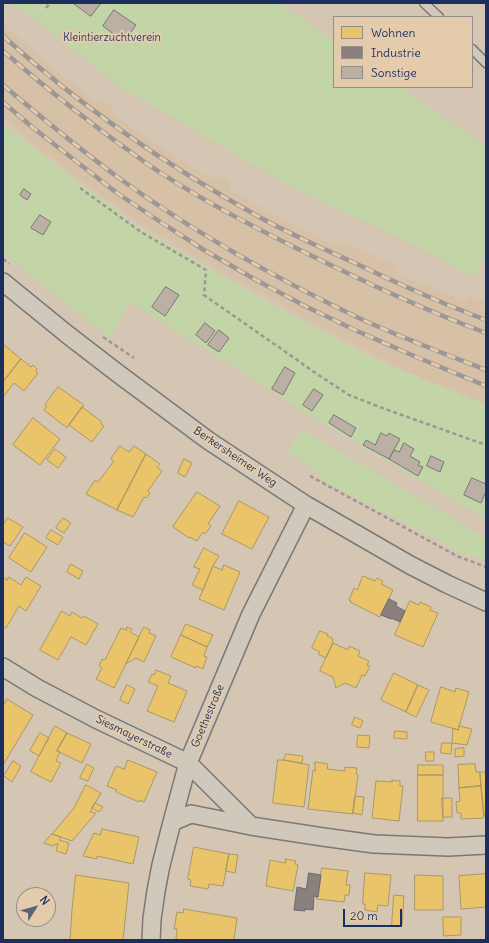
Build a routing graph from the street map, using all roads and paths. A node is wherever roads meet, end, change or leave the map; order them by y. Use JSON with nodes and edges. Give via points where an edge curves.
{"nodes":[{"id":1,"x":50,"y":3,"type":"edge"},
{"id":2,"x":424,"y":3,"type":"edge"},
{"id":3,"x":46,"y":8,"type":"dead end"},
{"id":4,"x":438,"y":16,"type":"edge"},
{"id":5,"x":473,"y":50,"type":"edge"},
{"id":6,"x":486,"y":63,"type":"edge"},
{"id":7,"x":80,"y":188,"type":"dead end"},
{"id":8,"x":3,"y":282,"type":"edge"},
{"id":9,"x":486,"y":445,"type":"edge"},
{"id":10,"x":310,"y":476,"type":"dead end"},
{"id":11,"x":306,"y":505,"type":"junction"},
{"id":12,"x":486,"y":567,"type":"edge"},
{"id":13,"x":486,"y":602,"type":"edge"},
{"id":14,"x":3,"y":667,"type":"edge"},
{"id":15,"x":188,"y":763,"type":"junction"},
{"id":16,"x":172,"y":822,"type":"junction"},
{"id":17,"x":251,"y":826,"type":"junction"},
{"id":18,"x":486,"y":845,"type":"edge"},
{"id":19,"x":151,"y":940,"type":"edge"}],
"edges":[{"from":1,"to":3,"type":"path"},
{"from":2,"to":4,"type":"lane"},
{"from":5,"to":6,"type":"lane"},
{"from":7,"to":9,"type":"path","via":[[141,232],[206,270],[204,295],[349,395]]},
{"from":8,"to":11,"type":"street","name":"Berkersheimer Weg","via":[[144,394],[209,441]]},
{"from":10,"to":12,"type":"path","via":[[456,556]]},
{"from":11,"to":13,"type":"street","name":"Berkersheimer Weg","via":[[410,565]]},
{"from":11,"to":15,"type":"street","name":"Goethestraße","via":[[251,614]]},
{"from":14,"to":15,"type":"street","name":"Siesmayerstraße","via":[[96,719]]},
{"from":15,"to":16,"type":"street","name":"Goethestraße"},
{"from":15,"to":17,"type":"street","name":"Siesmayerstraße"},
{"from":16,"to":17,"type":"street","via":[[191,814]]},
{"from":16,"to":19,"type":"street","name":"Goethestraße","via":[[156,891]]},
{"from":17,"to":18,"type":"street","via":[[374,844],[448,847]]}]}
